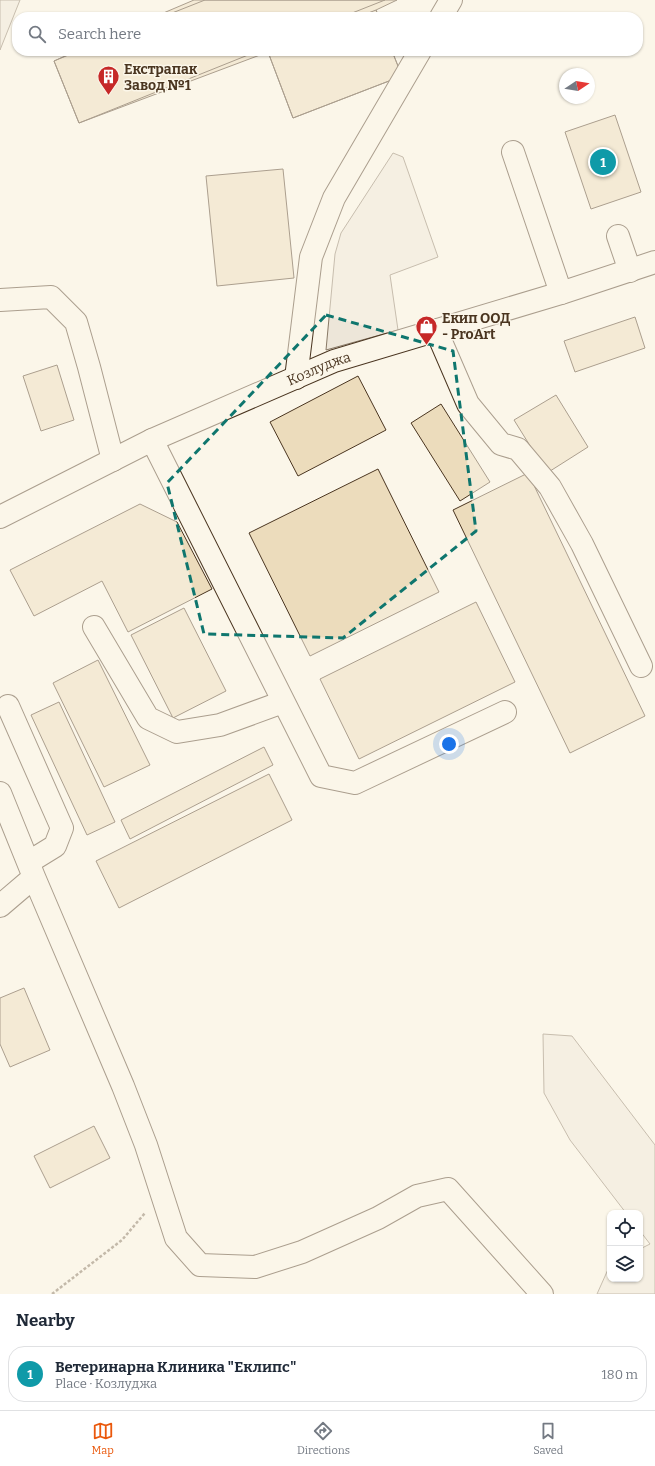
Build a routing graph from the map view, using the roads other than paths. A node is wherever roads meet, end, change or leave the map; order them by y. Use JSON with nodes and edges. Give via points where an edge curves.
{"nodes":[{"id":1,"x":450,"y":0,"type":"edge"},
{"id":2,"x":443,"y":12,"type":"edge"},
{"id":3,"x":417,"y":56,"type":"edge"},
{"id":4,"x":513,"y":152,"type":"dead end"},
{"id":5,"x":618,"y":236,"type":"dead end"},
{"id":6,"x":655,"y":262,"type":"edge"},
{"id":7,"x":630,"y":271,"type":"junction"},
{"id":8,"x":561,"y":293,"type":"junction"},
{"id":9,"x":0,"y":300,"type":"edge"},
{"id":10,"x":436,"y":330,"type":"junction"},
{"id":11,"x":296,"y":378,"type":"junction"},
{"id":12,"x":152,"y":440,"type":"junction"},
{"id":13,"x":113,"y":460,"type":"junction"},
{"id":14,"x":0,"y":517,"type":"edge"},
{"id":15,"x":94,"y":627,"type":"dead end"},
{"id":16,"x":641,"y":666,"type":"dead end"},
{"id":17,"x":283,"y":702,"type":"junction"},
{"id":18,"x":8,"y":706,"type":"dead end"},
{"id":19,"x":505,"y":712,"type":"dead end"},
{"id":20,"x":0,"y":793,"type":"edge"},
{"id":21,"x":31,"y":870,"type":"junction"},
{"id":22,"x":0,"y":906,"type":"edge"},
{"id":23,"x":542,"y":1294,"type":"edge"}],
"edges":[{"from":1,"to":2,"type":"main road"},
{"from":3,"to":11,"type":"main road","via":[[334,198],[311,257]]},
{"from":4,"to":8,"type":"main road"},
{"from":5,"to":7,"type":"main road"},
{"from":6,"to":7,"type":"main road","name":"Козлуджа"},
{"from":7,"to":8,"type":"main road","name":"Козлуджа"},
{"from":8,"to":10,"type":"main road","name":"Козлуджа"},
{"from":9,"to":13,"type":"main road","via":[[51,297],[76,322]]},
{"from":10,"to":11,"type":"main road","name":"Козлуджа","via":[[334,361]]},
{"from":10,"to":16,"type":"main road","via":[[468,404],[501,444],[518,449],[550,486],[582,544]]},
{"from":11,"to":12,"type":"main road","name":"Козлуджа"},
{"from":12,"to":13,"type":"main road","name":"Козлуджа"},
{"from":12,"to":17,"type":"main road"},
{"from":13,"to":14,"type":"main road","name":"Козлуджа"},
{"from":15,"to":17,"type":"main road","via":[[148,718],[177,732],[220,725]]},
{"from":17,"to":19,"type":"main road","via":[[321,776],[355,783]]},
{"from":18,"to":21,"type":"main road","via":[[62,828],[55,846]]},
{"from":20,"to":21,"type":"main road"},
{"from":21,"to":22,"type":"main road"},
{"from":21,"to":23,"type":"main road","via":[[124,1086],[176,1238],[200,1265],[255,1267],[302,1252],[378,1218],[417,1196],[448,1189]]}]}
